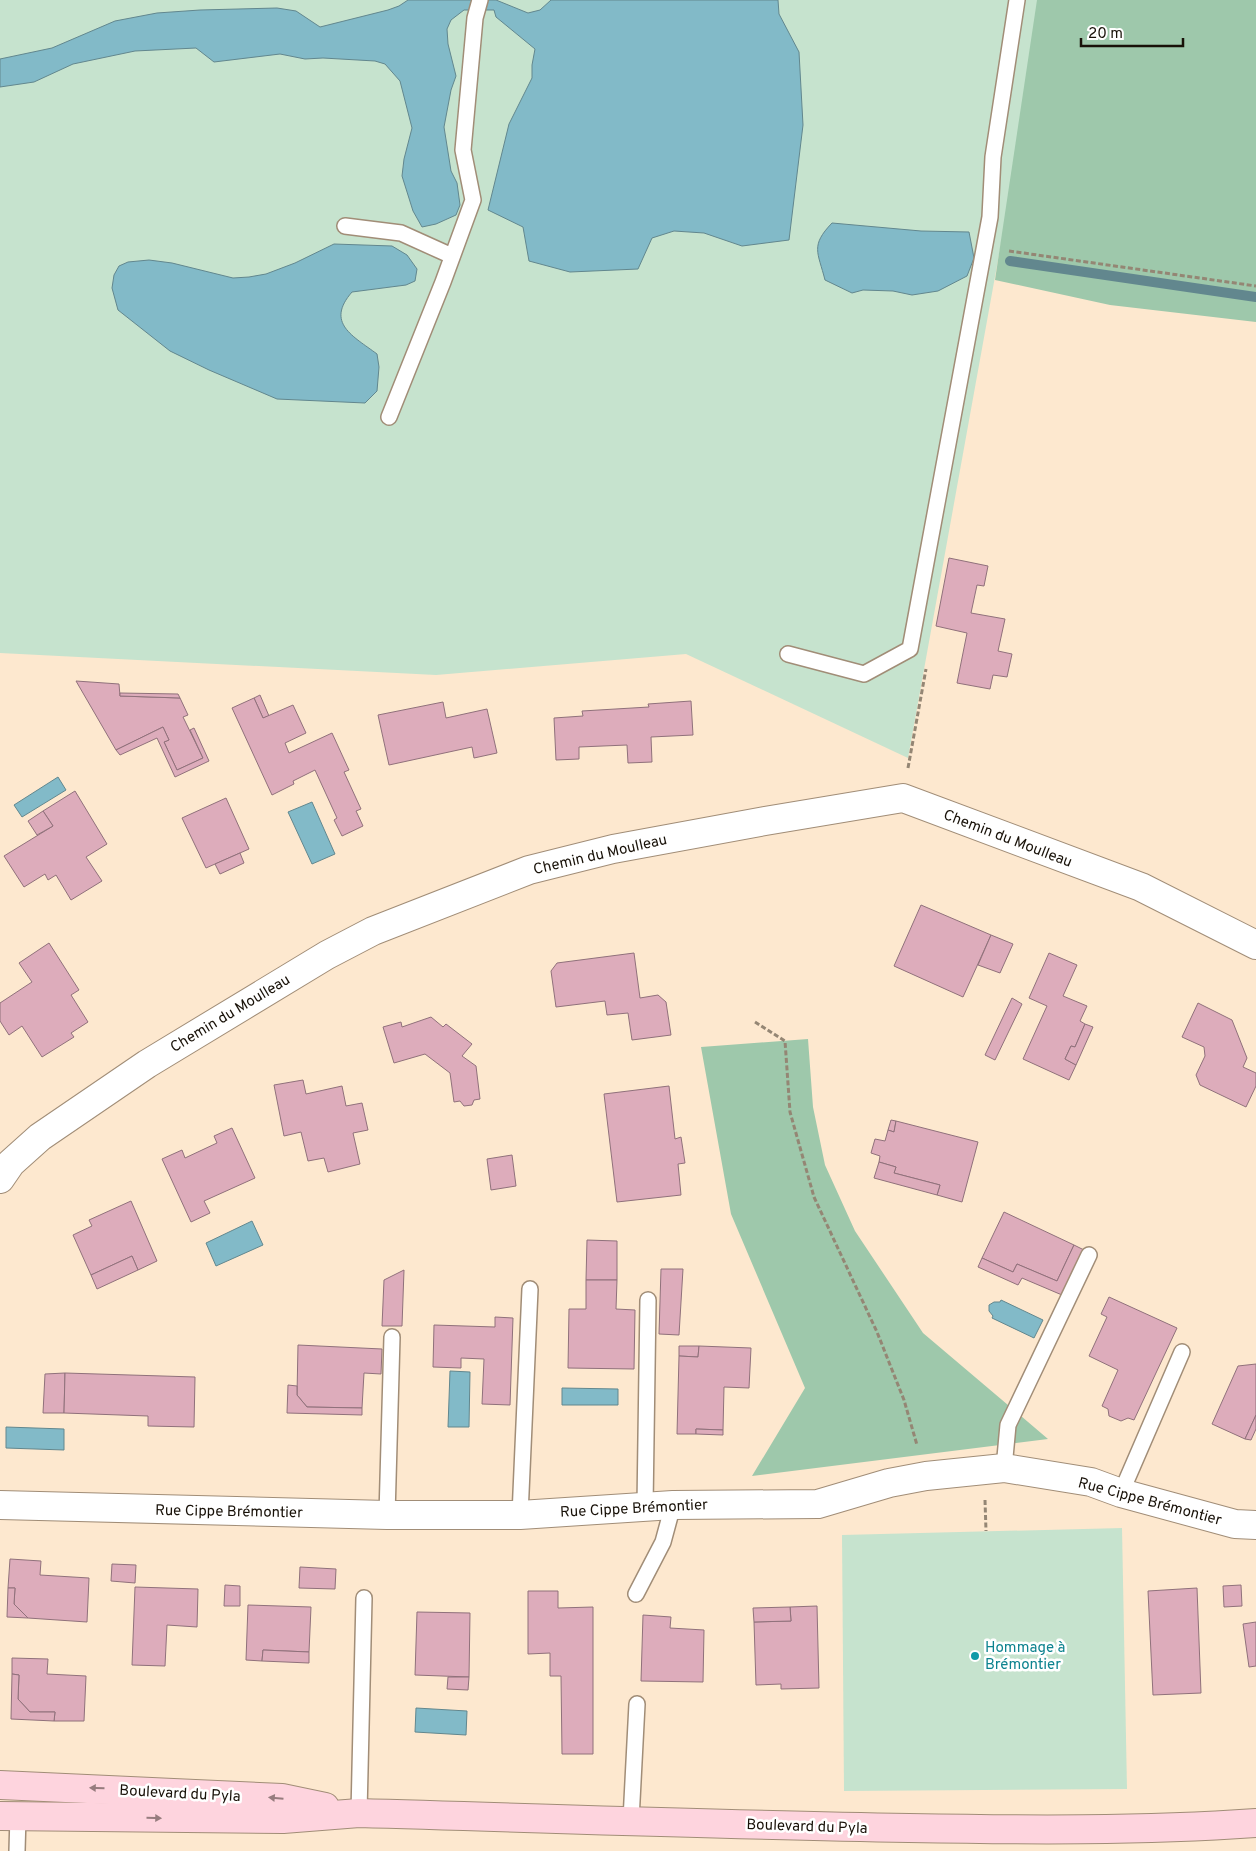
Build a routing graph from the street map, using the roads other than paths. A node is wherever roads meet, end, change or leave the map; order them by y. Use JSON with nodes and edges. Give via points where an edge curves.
{"nodes":[{"id":1,"x":480,"y":0,"type":"edge"},
{"id":2,"x":1017,"y":0,"type":"edge"},
{"id":3,"x":345,"y":226,"type":"dead end"},
{"id":4,"x":452,"y":256,"type":"junction"},
{"id":5,"x":389,"y":417,"type":"dead end"},
{"id":6,"x":788,"y":654,"type":"dead end"},
{"id":7,"x":1256,"y":944,"type":"edge"},
{"id":8,"x":0,"y":1179,"type":"edge"},
{"id":9,"x":1089,"y":1255,"type":"dead end"},
{"id":10,"x":530,"y":1289,"type":"dead end"},
{"id":11,"x":648,"y":1300,"type":"dead end"},
{"id":12,"x":392,"y":1337,"type":"dead end"},
{"id":13,"x":1182,"y":1352,"type":"dead end"},
{"id":14,"x":1004,"y":1468,"type":"junction"},
{"id":15,"x":1121,"y":1493,"type":"junction"},
{"id":16,"x":0,"y":1505,"type":"edge"},
{"id":17,"x":673,"y":1505,"type":"junction"},
{"id":18,"x":645,"y":1506,"type":"junction"},
{"id":19,"x":387,"y":1515,"type":"junction"},
{"id":20,"x":520,"y":1515,"type":"junction"},
{"id":21,"x":1256,"y":1524,"type":"edge"},
{"id":22,"x":636,"y":1594,"type":"dead end"},
{"id":23,"x":364,"y":1598,"type":"dead end"},
{"id":24,"x":637,"y":1704,"type":"dead end"},
{"id":25,"x":0,"y":1785,"type":"edge"},
{"id":26,"x":359,"y":1813,"type":"junction"},
{"id":27,"x":9,"y":1816,"type":"edge"},
{"id":28,"x":631,"y":1820,"type":"junction"},
{"id":29,"x":1256,"y":1823,"type":"edge"},
{"id":30,"x":17,"y":1851,"type":"edge"}],
"edges":[{"from":1,"to":4,"type":"lane","via":[[475,18],[463,150],[473,200]]},
{"from":2,"to":6,"type":"lane","via":[[993,157],[990,217],[910,649],[864,674]]},
{"from":3,"to":4,"type":"lane","via":[[402,234]]},
{"from":4,"to":5,"type":"lane"},
{"from":7,"to":8,"type":"street","name":"Chemin du Moulleau","via":[[1140,887],[903,798],[613,849],[529,870],[373,930],[327,954],[147,1064],[40,1137],[11,1163]]},
{"from":9,"to":14,"type":"lane","via":[[1008,1425]]},
{"from":10,"to":20,"type":"lane"},
{"from":11,"to":18,"type":"lane"},
{"from":12,"to":19,"type":"lane"},
{"from":13,"to":15,"type":"lane"},
{"from":14,"to":15,"type":"street","name":"Rue Cippe Brémontier","via":[[1090,1482]]},
{"from":14,"to":17,"type":"street","name":"Rue Cippe Brémontier","via":[[889,1483],[818,1504]]},
{"from":15,"to":21,"type":"street","name":"Rue Cippe Brémontier","via":[[1235,1524]]},
{"from":16,"to":19,"type":"street","name":"Rue Cippe Brémontier"},
{"from":17,"to":18,"type":"street","name":"Rue Cippe Brémontier"},
{"from":17,"to":22,"type":"lane","via":[[663,1542]]},
{"from":18,"to":20,"type":"street","name":"Rue Cippe Brémontier"},
{"from":19,"to":20,"type":"street","name":"Rue Cippe Brémontier"},
{"from":23,"to":26,"type":"lane"},
{"from":24,"to":28,"type":"lane"},
{"from":26,"to":25,"type":"main road","name":"Boulevard du Pyla","one_way":true,"via":[[282,1798]]},
{"from":27,"to":26,"type":"main road","name":"Boulevard du Pyla","one_way":true,"via":[[283,1819]]},
{"from":26,"to":28,"type":"main road","name":"Boulevard du Pyla"},
{"from":27,"to":30,"type":"lane"},
{"from":28,"to":29,"type":"main road","name":"Boulevard du Pyla","via":[[1017,1830]]}]}
